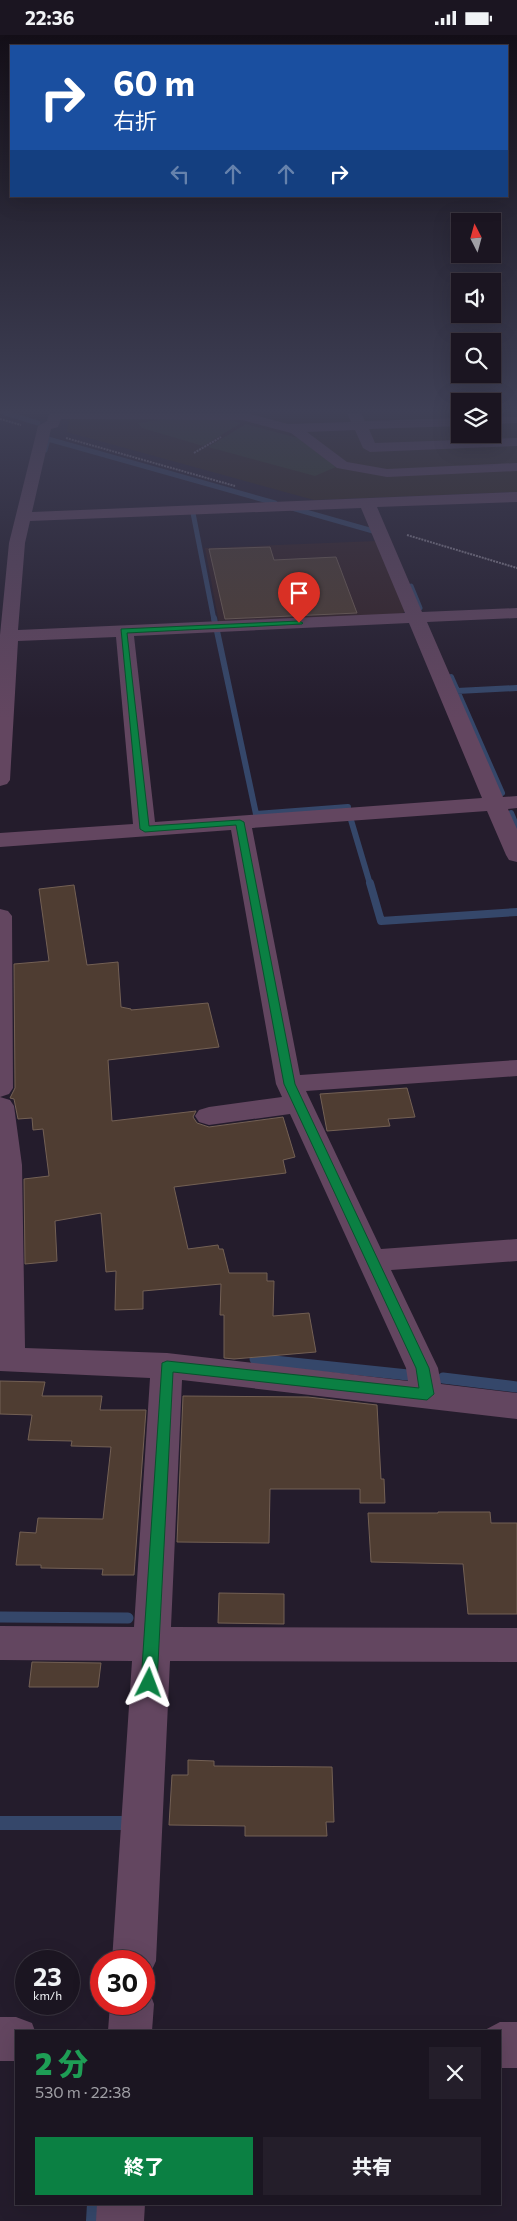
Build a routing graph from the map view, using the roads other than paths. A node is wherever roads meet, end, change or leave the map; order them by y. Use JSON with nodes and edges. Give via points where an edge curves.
{"nodes":[{"id":1,"x":17,"y":515,"type":"edge"},
{"id":2,"x":372,"y":515,"type":"edge"},
{"id":3,"x":7,"y":583,"type":"edge"},
{"id":4,"x":517,"y":613,"type":"edge"},
{"id":5,"x":416,"y":617,"type":"junction"},
{"id":6,"x":124,"y":631,"type":"junction"},
{"id":7,"x":9,"y":636,"type":"junction"},
{"id":8,"x":3,"y":658,"type":"edge"},
{"id":9,"x":0,"y":780,"type":"edge"},
{"id":10,"x":517,"y":802,"type":"edge"},
{"id":11,"x":495,"y":803,"type":"junction"},
{"id":12,"x":240,"y":822,"type":"junction"},
{"id":13,"x":145,"y":829,"type":"junction"},
{"id":14,"x":0,"y":840,"type":"edge"},
{"id":15,"x":517,"y":855,"type":"edge"},
{"id":16,"x":0,"y":916,"type":"edge"},
{"id":17,"x":1,"y":941,"type":"edge"},
{"id":18,"x":0,"y":1053,"type":"edge"},
{"id":19,"x":517,"y":1068,"type":"edge"},
{"id":20,"x":0,"y":1088,"type":"edge"},
{"id":21,"x":294,"y":1094,"type":"junction"},
{"id":22,"x":0,"y":1106,"type":"edge"},
{"id":23,"x":209,"y":1116,"type":"dead end"},
{"id":24,"x":517,"y":1250,"type":"edge"},
{"id":25,"x":372,"y":1261,"type":"junction"},
{"id":26,"x":4,"y":1359,"type":"edge"},
{"id":27,"x":167,"y":1366,"type":"junction"},
{"id":28,"x":427,"y":1394,"type":"junction"},
{"id":29,"x":517,"y":1406,"type":"edge"},
{"id":30,"x":0,"y":1643,"type":"edge"},
{"id":31,"x":151,"y":1643,"type":"junction"},
{"id":32,"x":517,"y":1645,"type":"edge"},
{"id":33,"x":135,"y":1950,"type":"edge"},
{"id":34,"x":131,"y":2015,"type":"edge"},
{"id":35,"x":130,"y":2030,"type":"edge"},
{"id":36,"x":0,"y":2039,"type":"edge"},
{"id":37,"x":15,"y":2039,"type":"edge"},
{"id":38,"x":501,"y":2045,"type":"edge"},
{"id":39,"x":517,"y":2045,"type":"edge"},
{"id":40,"x":121,"y":2205,"type":"edge"},
{"id":41,"x":120,"y":2221,"type":"edge"}],
"edges":[{"from":1,"to":3,"type":"street"},
{"from":2,"to":5,"type":"street"},
{"from":3,"to":7,"type":"street"},
{"from":4,"to":5,"type":"street"},
{"from":5,"to":6,"type":"street"},
{"from":5,"to":11,"type":"street"},
{"from":6,"to":7,"type":"street"},
{"from":6,"to":13,"type":"street"},
{"from":7,"to":8,"type":"street"},
{"from":8,"to":9,"type":"street"},
{"from":10,"to":11,"type":"street"},
{"from":11,"to":12,"type":"street"},
{"from":11,"to":15,"type":"street"},
{"from":12,"to":13,"type":"street"},
{"from":12,"to":21,"type":"street"},
{"from":13,"to":14,"type":"street"},
{"from":16,"to":17,"type":"street"},
{"from":17,"to":18,"type":"street"},
{"from":18,"to":20,"type":"street"},
{"from":19,"to":21,"type":"street"},
{"from":21,"to":23,"type":"street"},
{"from":21,"to":25,"type":"street"},
{"from":22,"to":26,"type":"street","via":[[8,1165]]},
{"from":24,"to":25,"type":"street"},
{"from":25,"to":28,"type":"street","via":[[422,1368]]},
{"from":26,"to":27,"type":"street"},
{"from":27,"to":28,"type":"street"},
{"from":27,"to":31,"type":"street"},
{"from":28,"to":29,"type":"street"},
{"from":30,"to":31,"type":"street"},
{"from":31,"to":32,"type":"street"},
{"from":31,"to":33,"type":"street"},
{"from":34,"to":35,"type":"street"},
{"from":36,"to":37,"type":"street"},
{"from":38,"to":39,"type":"street"},
{"from":40,"to":41,"type":"street"}]}
